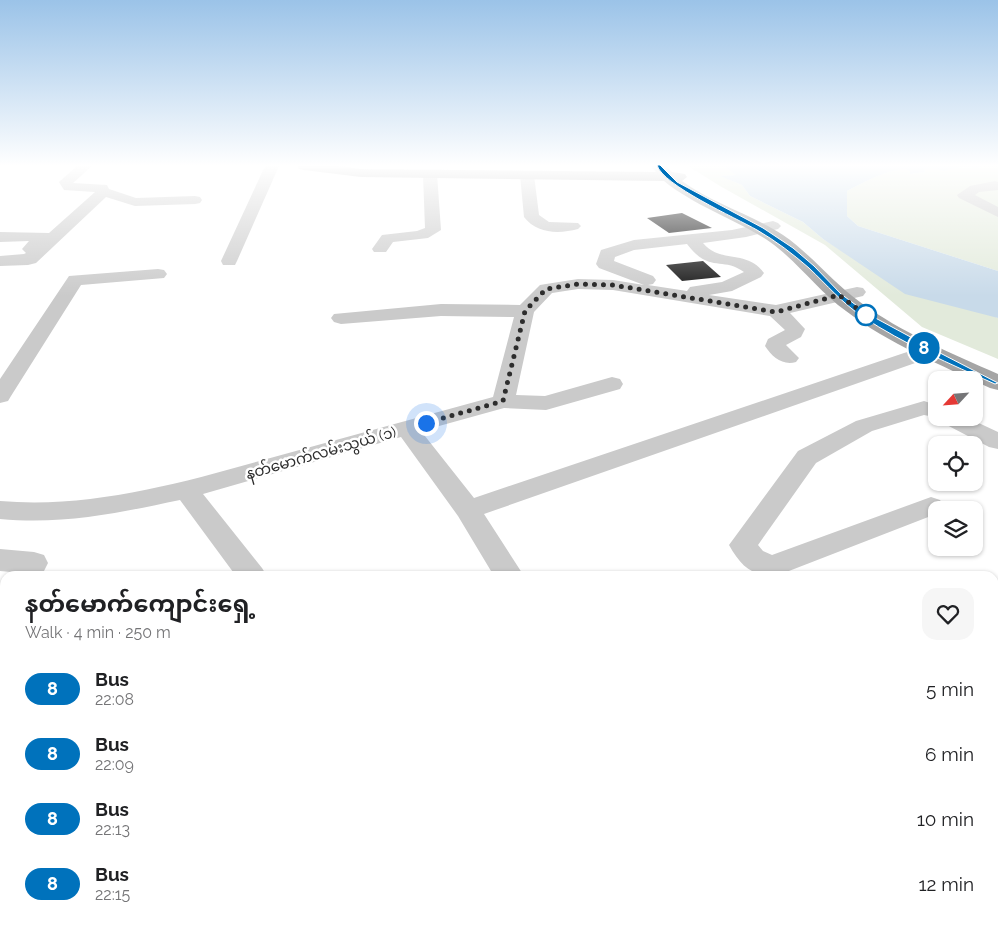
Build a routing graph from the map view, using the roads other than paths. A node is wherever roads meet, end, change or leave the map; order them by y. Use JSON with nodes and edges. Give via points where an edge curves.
{"nodes":[{"id":1,"x":86,"y":209,"type":"edge"},
{"id":2,"x":253,"y":209,"type":"edge"},
{"id":3,"x":431,"y":209,"type":"edge"},
{"id":4,"x":531,"y":209,"type":"edge"},
{"id":5,"x":735,"y":209,"type":"edge"},
{"id":6,"x":573,"y":226,"type":"dead end"},
{"id":7,"x":767,"y":228,"type":"junction"},
{"id":8,"x":0,"y":230,"type":"edge"},
{"id":9,"x":60,"y":230,"type":"junction"},
{"id":10,"x":0,"y":237,"type":"edge"},
{"id":11,"x":691,"y":238,"type":"junction"},
{"id":12,"x":380,"y":249,"type":"dead end"},
{"id":13,"x":26,"y":259,"type":"junction"},
{"id":14,"x":0,"y":261,"type":"edge"},
{"id":15,"x":230,"y":261,"type":"dead end"},
{"id":16,"x":158,"y":274,"type":"dead end"},
{"id":17,"x":848,"y":294,"type":"junction"},
{"id":18,"x":525,"y":311,"type":"junction"},
{"id":19,"x":776,"y":312,"type":"junction"},
{"id":20,"x":341,"y":318,"type":"dead end"},
{"id":21,"x":931,"y":351,"type":"junction"},
{"id":22,"x":789,"y":358,"type":"dead end"},
{"id":23,"x":998,"y":371,"type":"edge"},
{"id":24,"x":998,"y":383,"type":"edge"},
{"id":25,"x":612,"y":384,"type":"dead end"},
{"id":26,"x":0,"y":396,"type":"edge"},
{"id":27,"x":503,"y":401,"type":"junction"},
{"id":28,"x":928,"y":409,"type":"edge"},
{"id":29,"x":967,"y":426,"type":"edge"},
{"id":30,"x":407,"y":429,"type":"junction"},
{"id":31,"x":998,"y":442,"type":"edge"},
{"id":32,"x":186,"y":490,"type":"junction"},
{"id":33,"x":928,"y":507,"type":"edge"},
{"id":34,"x":468,"y":510,"type":"junction"},
{"id":35,"x":1,"y":511,"type":"edge"},
{"id":36,"x":0,"y":560,"type":"edge"},
{"id":37,"x":34,"y":563,"type":"dead end"},
{"id":38,"x":248,"y":571,"type":"edge"},
{"id":39,"x":507,"y":571,"type":"edge"}],
"edges":[{"from":1,"to":9,"type":"street"},
{"from":2,"to":15,"type":"street"},
{"from":3,"to":12,"type":"street","via":[[433,230],[428,234],[388,238]]},
{"from":4,"to":6,"type":"street","via":[[532,217],[544,227]]},
{"from":5,"to":7,"type":"main road"},
{"from":7,"to":11,"type":"street"},
{"from":7,"to":17,"type":"main road"},
{"from":8,"to":9,"type":"street"},
{"from":9,"to":13,"type":"street"},
{"from":10,"to":13,"type":"street","via":[[43,236]]},
{"from":11,"to":11,"type":"street","via":[[705,255],[717,260],[741,262],[755,273],[726,287],[699,291],[671,287],[605,264],[607,254],[614,250]]},
{"from":13,"to":14,"type":"street"},
{"from":16,"to":26,"type":"street","via":[[76,280]]},
{"from":17,"to":19,"type":"street"},
{"from":17,"to":21,"type":"main road","via":[[866,315]]},
{"from":17,"to":23,"type":"main road","via":[[943,348]]},
{"from":18,"to":19,"type":"street","via":[[546,289],[578,284],[613,285]]},
{"from":18,"to":20,"type":"street","via":[[440,310]]},
{"from":18,"to":27,"type":"street"},
{"from":19,"to":22,"type":"street","via":[[795,329],[794,333],[775,343]]},
{"from":21,"to":24,"type":"main road"},
{"from":21,"to":34,"type":"street"},
{"from":25,"to":27,"type":"street","name":"နတ်မောက်လမ်းသွယ် (၁)","via":[[546,403]]},
{"from":27,"to":30,"type":"street","name":"နတ်မောက်လမ်းသွယ် (၁)"},
{"from":28,"to":33,"type":"street","via":[[864,426],[807,457],[743,545],[752,559],[771,567]]},
{"from":29,"to":31,"type":"street"},
{"from":30,"to":32,"type":"street","name":"နတ်မောက်လမ်းသွယ် (၁)"},
{"from":30,"to":34,"type":"street"},
{"from":32,"to":35,"type":"street","name":"နတ်မောက်လမ်းသွယ် (၁)","via":[[91,509],[32,513]]},
{"from":32,"to":38,"type":"street"},
{"from":34,"to":39,"type":"street"},
{"from":36,"to":37,"type":"street"}]}
